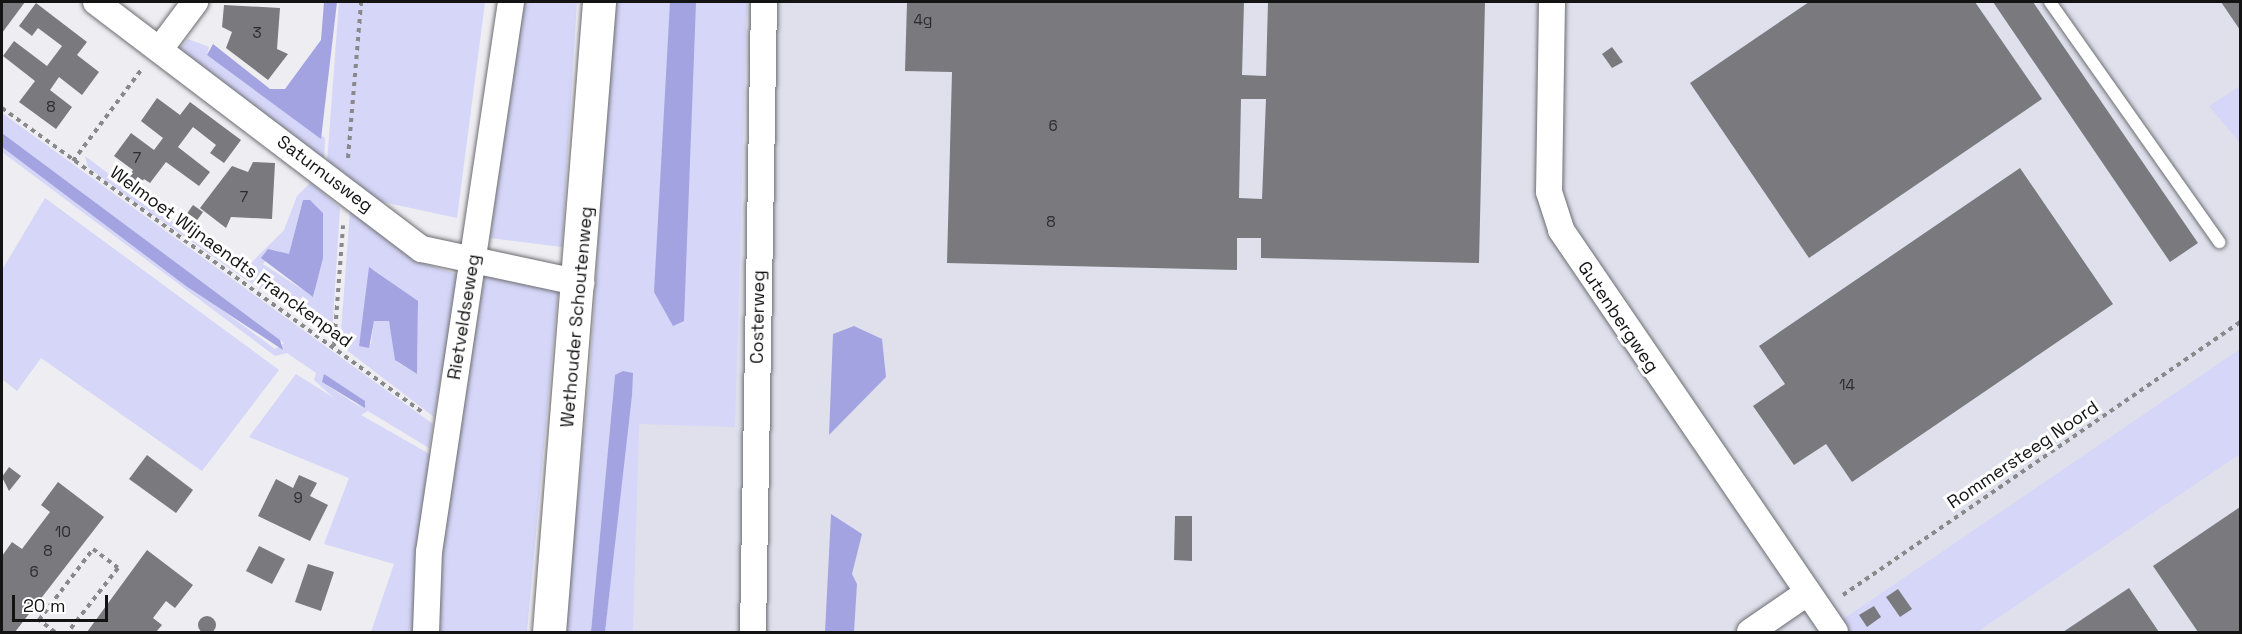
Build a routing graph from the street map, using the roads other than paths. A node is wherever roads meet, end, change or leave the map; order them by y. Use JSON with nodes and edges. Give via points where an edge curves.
{"nodes":[{"id":1,"x":96,"y":2,"type":"edge"},
{"id":2,"x":195,"y":2,"type":"edge"},
{"id":3,"x":511,"y":2,"type":"edge"},
{"id":4,"x":599,"y":2,"type":"edge"},
{"id":5,"x":764,"y":2,"type":"edge"},
{"id":6,"x":1552,"y":2,"type":"edge"},
{"id":7,"x":2050,"y":2,"type":"edge"},
{"id":8,"x":160,"y":50,"type":"junction"},
{"id":9,"x":2219,"y":242,"type":"dead end"},
{"id":10,"x":473,"y":263,"type":"junction"},
{"id":11,"x":581,"y":283,"type":"junction"},
{"id":12,"x":1814,"y":602,"type":"junction"},
{"id":13,"x":426,"y":633,"type":"edge"},
{"id":14,"x":549,"y":633,"type":"edge"},
{"id":15,"x":753,"y":633,"type":"edge"},
{"id":16,"x":1750,"y":633,"type":"edge"},
{"id":17,"x":1835,"y":633,"type":"edge"}],
"edges":[{"from":1,"to":8,"type":"street","name":"Saturnusweg"},
{"from":2,"to":8,"type":"street"},
{"from":3,"to":10,"type":"street","name":"Rietveldseweg"},
{"from":4,"to":11,"type":"street","name":"Wethouder Schoutenweg"},
{"from":5,"to":15,"type":"street","name":"Costerweg"},
{"from":6,"to":12,"type":"street","name":"Gutenbergweg","via":[[1549,192],[1561,230]]},
{"from":7,"to":9,"type":"lane"},
{"from":8,"to":10,"type":"street","name":"Saturnusweg","via":[[422,249]]},
{"from":10,"to":11,"type":"street","name":"Saturnusweg"},
{"from":10,"to":13,"type":"street","name":"Rietveldseweg","via":[[429,552]]},
{"from":11,"to":14,"type":"street","name":"Wethouder Schoutenweg"},
{"from":12,"to":16,"type":"street"},
{"from":12,"to":17,"type":"street","name":"Gutenbergweg"}]}
